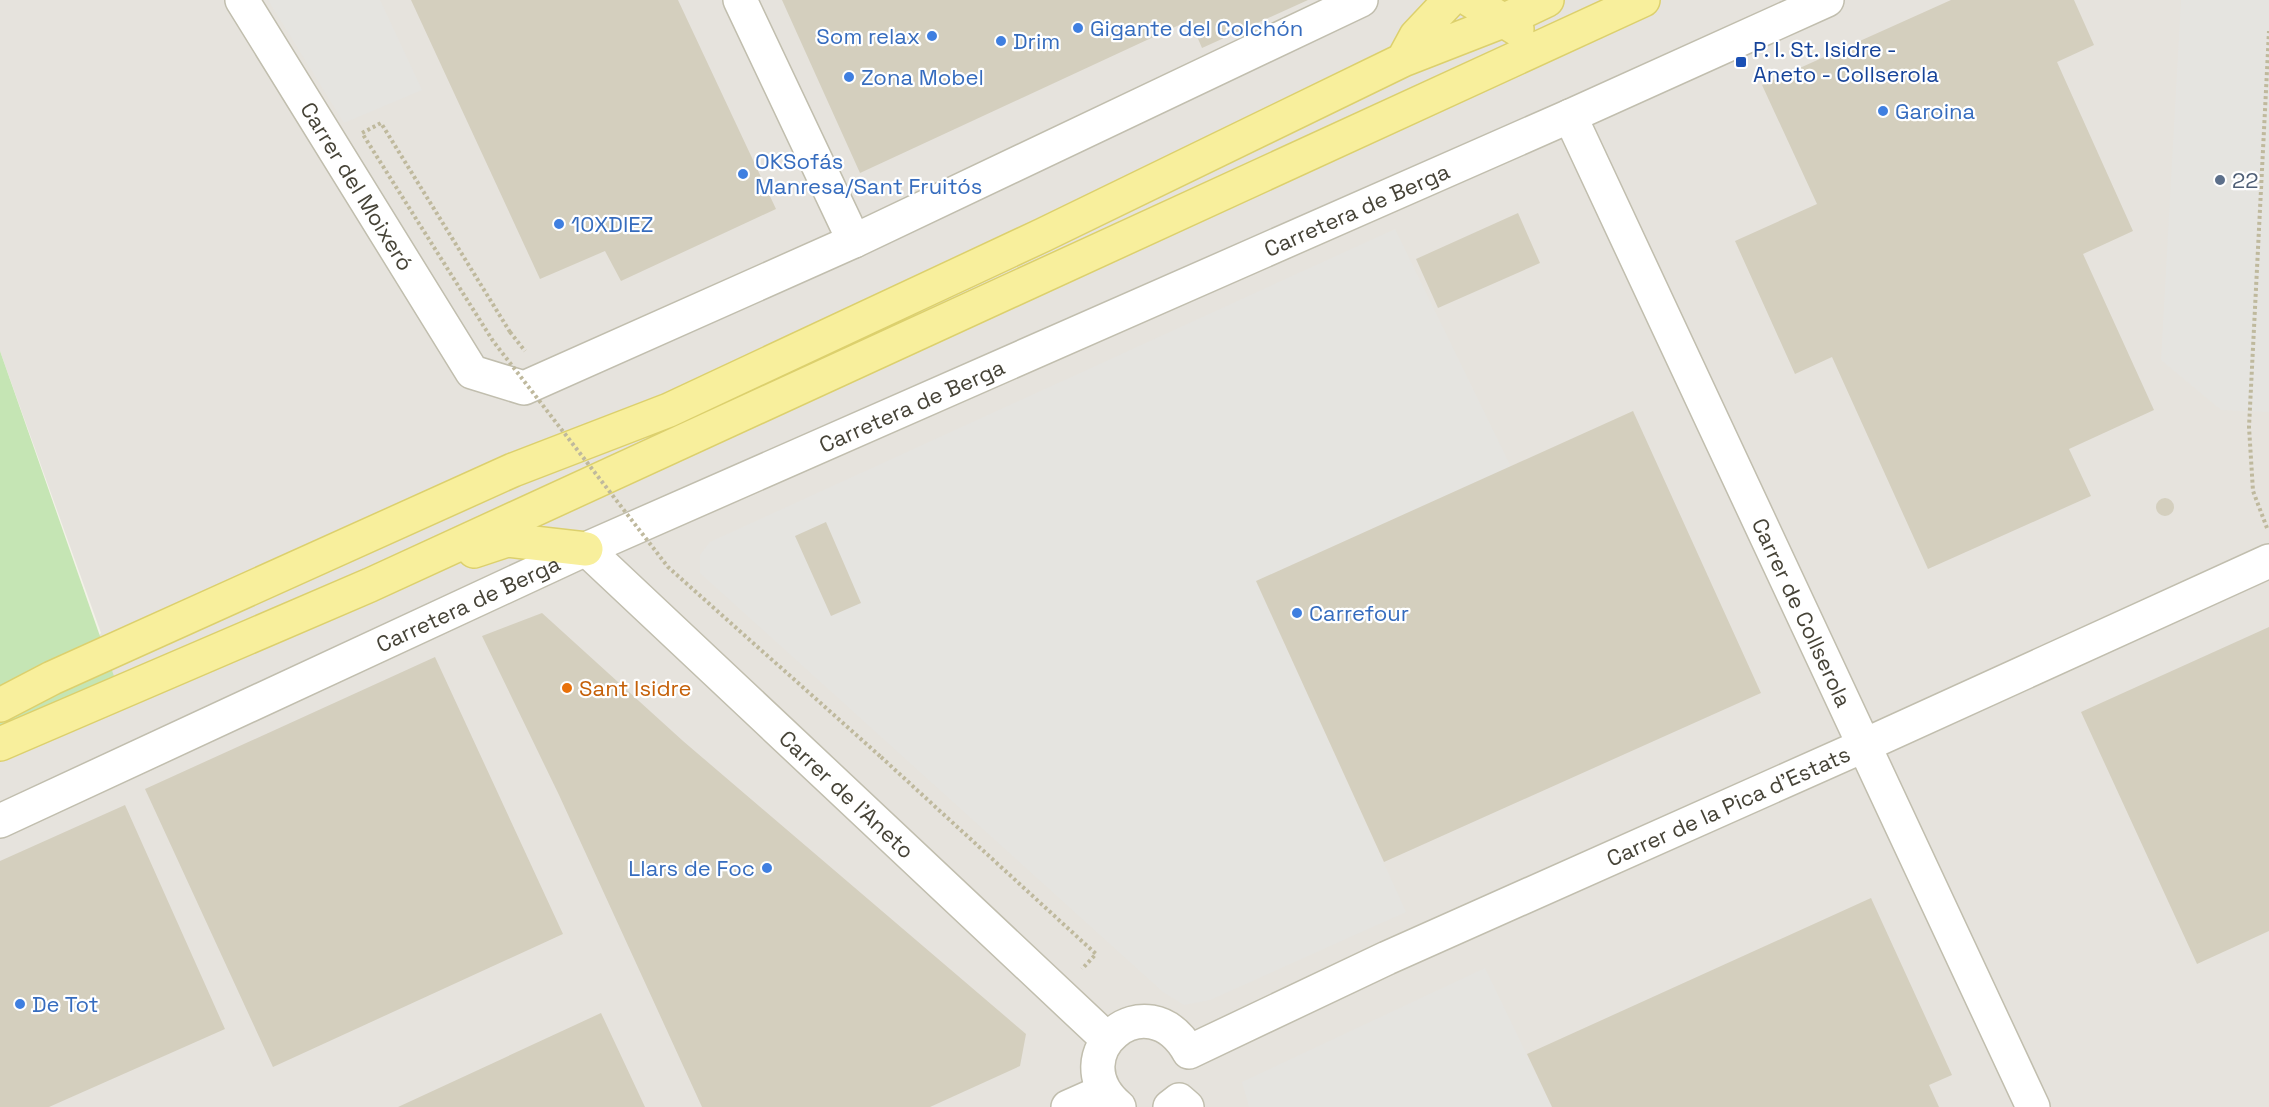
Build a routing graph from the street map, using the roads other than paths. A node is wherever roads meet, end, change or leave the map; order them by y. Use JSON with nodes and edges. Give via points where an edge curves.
{"nodes":[{"id":1,"x":242,"y":0,"type":"edge"},
{"id":2,"x":740,"y":0,"type":"edge"},
{"id":3,"x":1361,"y":0,"type":"edge"},
{"id":4,"x":1450,"y":0,"type":"edge"},
{"id":5,"x":1470,"y":0,"type":"edge"},
{"id":6,"x":1547,"y":0,"type":"edge"},
{"id":7,"x":1603,"y":0,"type":"edge"},
{"id":8,"x":1643,"y":0,"type":"edge"},
{"id":9,"x":1827,"y":0,"type":"edge"},
{"id":10,"x":1507,"y":11,"type":"edge"},
{"id":11,"x":1402,"y":60,"type":"junction"},
{"id":12,"x":1570,"y":116,"type":"junction"},
{"id":13,"x":854,"y":241,"type":"junction"},
{"id":14,"x":1097,"y":249,"type":"junction"},
{"id":15,"x":669,"y":410,"type":"junction"},
{"id":16,"x":558,"y":497,"type":"junction"},
{"id":17,"x":586,"y":549,"type":"junction"},
{"id":18,"x":2269,"y":561,"type":"edge"},
{"id":19,"x":370,"y":585,"type":"junction"},
{"id":20,"x":0,"y":705,"type":"edge"},
{"id":21,"x":0,"y":744,"type":"edge"},
{"id":22,"x":1865,"y":746,"type":"junction"},
{"id":23,"x":0,"y":821,"type":"edge"},
{"id":24,"x":1107,"y":1039,"type":"junction"},
{"id":25,"x":1111,"y":1099,"type":"edge"},
{"id":26,"x":1068,"y":1107,"type":"edge"},
{"id":27,"x":2033,"y":1107,"type":"edge"}],
"edges":[{"from":1,"to":13,"type":"street","name":"Carrer del Moixeró","via":[[472,372],[524,388]]},
{"from":2,"to":13,"type":"street"},
{"from":3,"to":13,"type":"street"},
{"from":4,"to":11,"type":"main road","via":[[1416,36]]},
{"from":5,"to":10,"type":"main road"},
{"from":6,"to":10,"type":"main road"},
{"from":7,"to":10,"type":"main road","via":[[1527,35]]},
{"from":8,"to":14,"type":"main road"},
{"from":9,"to":12,"type":"street","name":"Carretera de Berga"},
{"from":10,"to":11,"type":"main road"},
{"from":10,"to":14,"type":"main road","via":[[1486,50],[1307,127],[1161,198]]},
{"from":11,"to":15,"type":"main road","via":[[1043,235]]},
{"from":12,"to":17,"type":"street","name":"Carretera de Berga"},
{"from":12,"to":22,"type":"street","name":"Carrer de Collserola"},
{"from":14,"to":16,"type":"main road"},
{"from":15,"to":16,"type":"main road","via":[[649,432],[558,477]]},
{"from":15,"to":20,"type":"main road","via":[[513,470]]},
{"from":16,"to":17,"type":"main road","via":[[563,528]]},
{"from":16,"to":19,"type":"main road"},
{"from":17,"to":19,"type":"main road","via":[[507,540]]},
{"from":17,"to":23,"type":"street","name":"Carretera de Berga"},
{"from":17,"to":24,"type":"street","name":"Carrer de l'Aneto"},
{"from":18,"to":22,"type":"street","name":"Carrer de la Pica d'Estats"},
{"from":19,"to":21,"type":"main road"},
{"from":22,"to":24,"type":"street","name":"Carrer de la Pica d'Estats","via":[[1387,958],[1189,1052],[1180,1037],[1151,1021],[1119,1028]]},
{"from":22,"to":27,"type":"street","name":"Carrer de Collserola"},
{"from":24,"to":25,"type":"street","via":[[1097,1064]]},
{"from":25,"to":26,"type":"street"}]}
